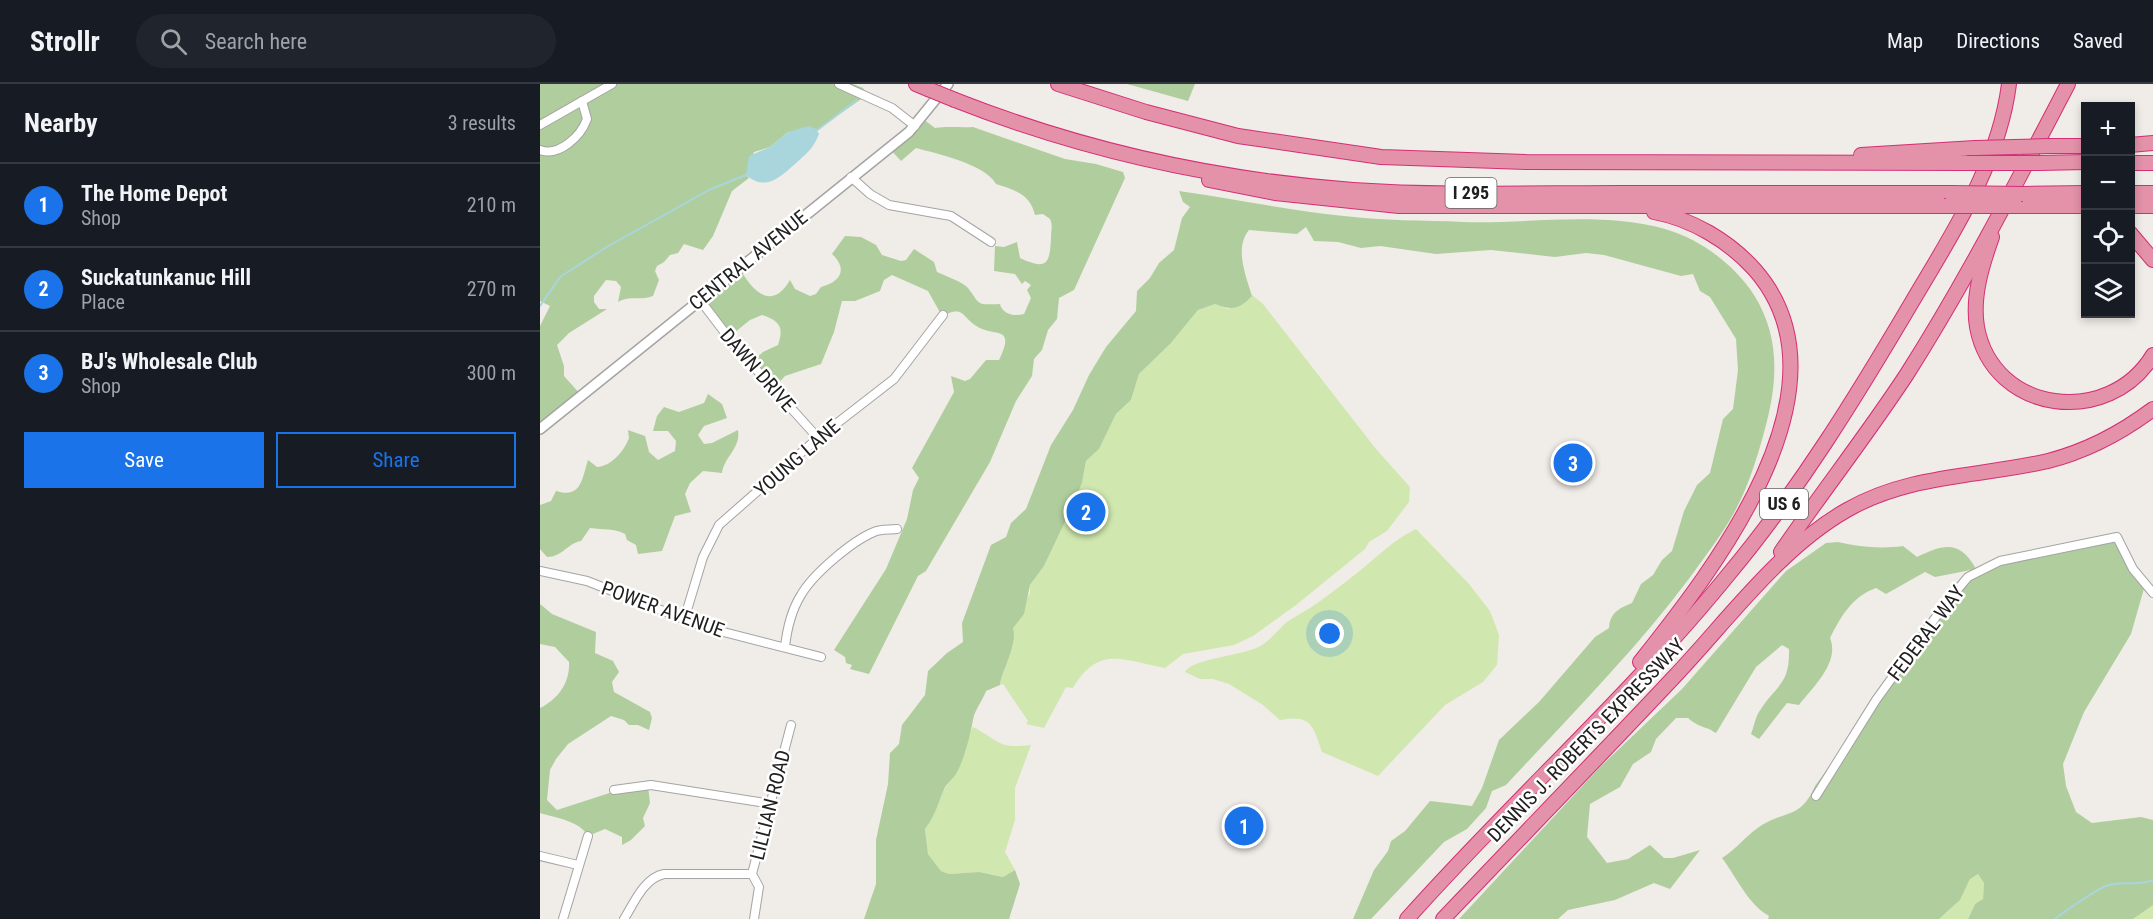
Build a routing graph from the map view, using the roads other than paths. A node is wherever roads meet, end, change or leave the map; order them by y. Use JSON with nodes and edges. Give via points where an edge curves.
{"nodes":[{"id":1,"x":612,"y":84,"type":"edge"},
{"id":2,"x":839,"y":84,"type":"edge"},
{"id":3,"x":948,"y":84,"type":"edge"},
{"id":4,"x":1058,"y":84,"type":"edge"},
{"id":5,"x":2009,"y":84,"type":"edge"},
{"id":6,"x":2068,"y":84,"type":"edge"},
{"id":7,"x":922,"y":86,"type":"edge"},
{"id":8,"x":582,"y":100,"type":"junction"},
{"id":9,"x":540,"y":125,"type":"edge"},
{"id":10,"x":915,"y":126,"type":"junction"},
{"id":11,"x":1086,"y":144,"type":"junction"},
{"id":12,"x":2153,"y":145,"type":"edge"},
{"id":13,"x":2081,"y":146,"type":"edge"},
{"id":14,"x":2135,"y":146,"type":"edge"},
{"id":15,"x":540,"y":150,"type":"edge"},
{"id":16,"x":1767,"y":162,"type":"junction"},
{"id":17,"x":2081,"y":162,"type":"edge"},
{"id":18,"x":2135,"y":163,"type":"edge"},
{"id":19,"x":2153,"y":163,"type":"edge"},
{"id":20,"x":851,"y":177,"type":"junction"},
{"id":21,"x":2018,"y":178,"type":"junction"},
{"id":22,"x":2081,"y":193,"type":"edge"},
{"id":23,"x":2135,"y":193,"type":"edge"},
{"id":24,"x":2153,"y":193,"type":"edge"},
{"id":25,"x":2041,"y":206,"type":"junction"},
{"id":26,"x":2081,"y":206,"type":"edge"},
{"id":27,"x":2135,"y":206,"type":"edge"},
{"id":28,"x":2153,"y":206,"type":"edge"},
{"id":29,"x":1601,"y":208,"type":"junction"},
{"id":30,"x":2081,"y":211,"type":"edge"},
{"id":31,"x":2135,"y":239,"type":"edge"},
{"id":32,"x":991,"y":242,"type":"dead end"},
{"id":33,"x":2153,"y":260,"type":"edge"},
{"id":34,"x":700,"y":300,"type":"junction"},
{"id":35,"x":943,"y":315,"type":"dead end"},
{"id":36,"x":2153,"y":355,"type":"edge"},
{"id":37,"x":2153,"y":409,"type":"edge"},
{"id":38,"x":540,"y":429,"type":"edge"},
{"id":39,"x":818,"y":438,"type":"junction"},
{"id":40,"x":897,"y":529,"type":"dead end"},
{"id":41,"x":540,"y":571,"type":"edge"},
{"id":42,"x":1757,"y":588,"type":"junction"},
{"id":43,"x":2153,"y":593,"type":"edge"},
{"id":44,"x":684,"y":620,"type":"junction"},
{"id":45,"x":784,"y":647,"type":"junction"},
{"id":46,"x":821,"y":657,"type":"dead end"},
{"id":47,"x":791,"y":725,"type":"dead end"},
{"id":48,"x":1588,"y":729,"type":"junction"},
{"id":49,"x":614,"y":790,"type":"dead end"},
{"id":50,"x":1816,"y":796,"type":"dead end"},
{"id":51,"x":772,"y":804,"type":"junction"},
{"id":52,"x":588,"y":836,"type":"dead end"},
{"id":53,"x":540,"y":856,"type":"edge"},
{"id":54,"x":578,"y":865,"type":"junction"},
{"id":55,"x":752,"y":873,"type":"junction"},
{"id":56,"x":1426,"y":897,"type":"junction"},
{"id":57,"x":563,"y":919,"type":"edge"},
{"id":58,"x":624,"y":919,"type":"edge"},
{"id":59,"x":754,"y":919,"type":"edge"},
{"id":60,"x":1402,"y":919,"type":"edge"},
{"id":61,"x":1407,"y":919,"type":"edge"},
{"id":62,"x":1445,"y":919,"type":"edge"}],
"edges":[{"from":1,"to":8,"type":"street"},
{"from":2,"to":10,"type":"street","via":[[892,108]]},
{"from":3,"to":10,"type":"street","name":"CENTRAL AVENUE"},
{"from":4,"to":16,"type":"highway","number":"I 295","via":[[1227,133],[1370,155],[1478,162]]},
{"from":5,"to":48,"type":"highway","number":"US 6","via":[[1996,141],[1967,207],[1834,432],[1728,576]]},
{"from":6,"to":21,"type":"highway"},
{"from":7,"to":11,"type":"highway","number":"I 295","bridge":true},
{"from":8,"to":9,"type":"street"},
{"from":8,"to":15,"type":"street","via":[[587,116],[580,132],[557,150]]},
{"from":10,"to":20,"type":"street","name":"CENTRAL AVENUE"},
{"from":11,"to":22,"type":"highway","number":"I 295","bridge":true,"via":[[1205,171],[1366,191]]},
{"from":11,"to":29,"type":"highway","via":[[1227,184],[1325,200],[1399,206]]},
{"from":12,"to":14,"type":"highway"},
{"from":13,"to":16,"type":"highway","bridge":true,"via":[[1975,148]]},
{"from":16,"to":17,"type":"highway","number":"I 295","bridge":true},
{"from":18,"to":19,"type":"highway"},
{"from":20,"to":32,"type":"street","via":[[882,202],[951,216]]},
{"from":20,"to":34,"type":"street","name":"CENTRAL AVENUE"},
{"from":21,"to":36,"type":"highway","via":[[1990,242],[1977,293],[1977,326],[1993,363],[2027,392],[2073,403],[2119,390],[2137,376]]},
{"from":21,"to":42,"type":"highway","via":[[1908,373]]},
{"from":23,"to":24,"type":"highway"},
{"from":25,"to":26,"type":"highway"},
{"from":25,"to":29,"type":"highway","bridge":true},
{"from":25,"to":30,"type":"highway"},
{"from":27,"to":28,"type":"highway"},
{"from":29,"to":48,"type":"highway","via":[[1676,217],[1742,256],[1765,283],[1780,312],[1789,369],[1778,439],[1750,504],[1693,592]]},
{"from":31,"to":33,"type":"highway"},
{"from":34,"to":38,"type":"street","name":"CENTRAL AVENUE"},
{"from":34,"to":39,"type":"street","name":"DAWN DRIVE","via":[[735,346]]},
{"from":35,"to":39,"type":"street","name":"YOUNG LANE","via":[[894,379]]},
{"from":37,"to":42,"type":"highway","number":"US 6","via":[[2107,439],[2061,457],[1928,480],[1871,498],[1809,536]]},
{"from":39,"to":44,"type":"street","name":"YOUNG LANE","via":[[712,533]]},
{"from":40,"to":45,"type":"street","via":[[874,531],[816,577],[793,610]]},
{"from":41,"to":44,"type":"street","name":"POWER AVENUE","via":[[587,581]]},
{"from":42,"to":62,"type":"highway","name":"DENNIS J. ROBERTS EXPRESSWAY","number":"US 6"},
{"from":43,"to":50,"type":"street","name":"FEDERAL WAY","via":[[2137,576],[2116,537],[2000,561],[1974,572],[1946,603],[1885,688]]},
{"from":44,"to":45,"type":"street","name":"POWER AVENUE"},
{"from":45,"to":46,"type":"street","name":"POWER AVENUE"},
{"from":47,"to":51,"type":"street","name":"LILLIAN ROAD"},
{"from":48,"to":56,"type":"highway","name":"DENNIS J. ROBERTS EXPRESSWAY","number":"US 6"},
{"from":49,"to":51,"type":"street","via":[[651,785]]},
{"from":51,"to":55,"type":"street","name":"LILLIAN ROAD"},
{"from":52,"to":54,"type":"street"},
{"from":53,"to":54,"type":"street"},
{"from":54,"to":57,"type":"street"},
{"from":55,"to":58,"type":"street","via":[[654,877]]},
{"from":55,"to":59,"type":"street","name":"LILLIAN ROAD","via":[[759,887]]},
{"from":56,"to":60,"type":"highway"},
{"from":56,"to":61,"type":"highway","name":"DENNIS J. ROBERTS EXPRESSWAY","number":"US 6"}]}
